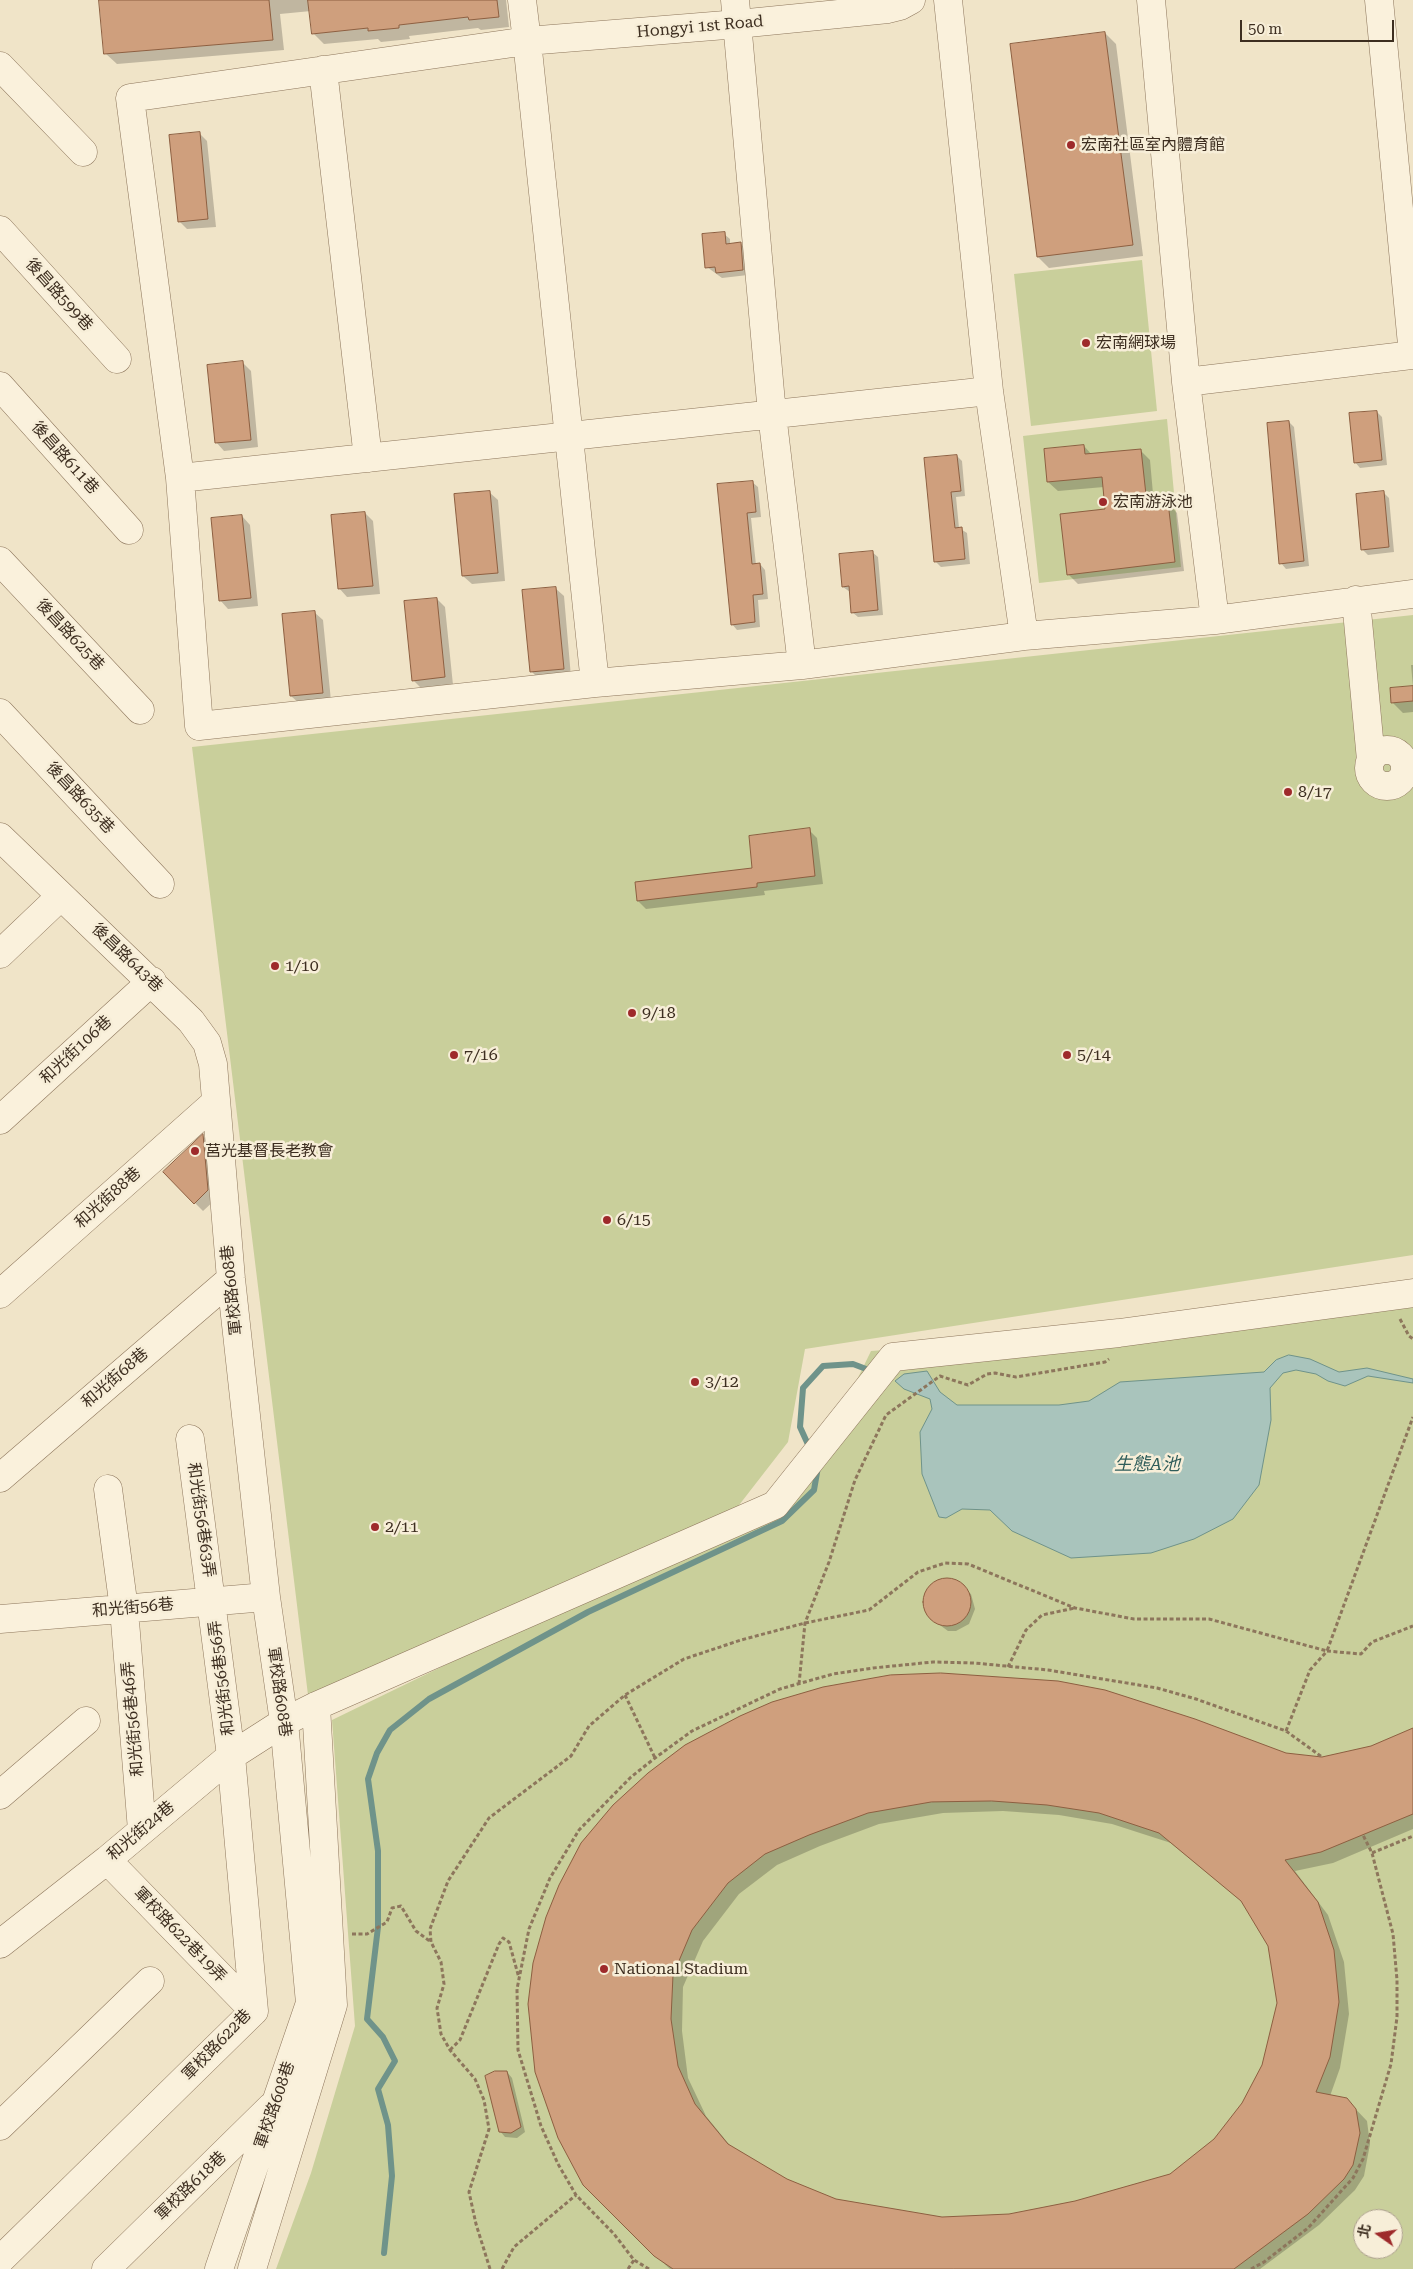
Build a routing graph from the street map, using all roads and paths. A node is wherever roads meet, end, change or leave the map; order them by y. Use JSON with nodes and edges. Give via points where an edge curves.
{"nodes":[{"id":1,"x":522,"y":0,"type":"edge"},
{"id":2,"x":911,"y":0,"type":"edge"},
{"id":3,"x":948,"y":0,"type":"edge"},
{"id":4,"x":1151,"y":0,"type":"edge"},
{"id":5,"x":1379,"y":0,"type":"edge"},
{"id":6,"x":736,"y":12,"type":"edge"},
{"id":7,"x":527,"y":42,"type":"junction"},
{"id":8,"x":0,"y":66,"type":"edge"},
{"id":9,"x":323,"y":70,"type":"junction"},
{"id":10,"x":83,"y":152,"type":"dead end"},
{"id":11,"x":0,"y":230,"type":"edge"},
{"id":12,"x":1413,"y":355,"type":"edge"},
{"id":13,"x":117,"y":360,"type":"dead end"},
{"id":14,"x":1186,"y":382,"type":"junction"},
{"id":15,"x":0,"y":386,"type":"edge"},
{"id":16,"x":989,"y":391,"type":"junction"},
{"id":17,"x":772,"y":414,"type":"junction"},
{"id":18,"x":569,"y":436,"type":"junction"},
{"id":19,"x":368,"y":458,"type":"junction"},
{"id":20,"x":180,"y":478,"type":"junction"},
{"id":21,"x":129,"y":530,"type":"dead end"},
{"id":22,"x":0,"y":561,"type":"edge"},
{"id":23,"x":1413,"y":594,"type":"edge"},
{"id":24,"x":1356,"y":600,"type":"junction"},
{"id":25,"x":1215,"y":620,"type":"junction"},
{"id":26,"x":1024,"y":636,"type":"junction"},
{"id":27,"x":802,"y":665,"type":"junction"},
{"id":28,"x":595,"y":683,"type":"junction"},
{"id":29,"x":140,"y":710,"type":"dead end"},
{"id":30,"x":0,"y":712,"type":"edge"},
{"id":31,"x":1371,"y":760,"type":"dead end"},
{"id":32,"x":0,"y":837,"type":"edge"},
{"id":33,"x":160,"y":884,"type":"dead end"},
{"id":34,"x":61,"y":896,"type":"junction"},
{"id":35,"x":0,"y":954,"type":"edge"},
{"id":36,"x":152,"y":981,"type":"junction"},
{"id":37,"x":216,"y":1102,"type":"junction"},
{"id":38,"x":0,"y":1120,"type":"edge"},
{"id":39,"x":230,"y":1279,"type":"junction"},
{"id":40,"x":1413,"y":1293,"type":"edge"},
{"id":41,"x":0,"y":1294,"type":"edge"},
{"id":42,"x":1119,"y":1333,"type":"junction"},
{"id":43,"x":1413,"y":1417,"type":"edge"},
{"id":44,"x":190,"y":1439,"type":"dead end"},
{"id":45,"x":0,"y":1478,"type":"edge"},
{"id":46,"x":108,"y":1489,"type":"dead end"},
{"id":47,"x":266,"y":1597,"type":"junction"},
{"id":48,"x":212,"y":1601,"type":"junction"},
{"id":49,"x":1075,"y":1608,"type":"junction"},
{"id":50,"x":124,"y":1609,"type":"junction"},
{"id":51,"x":0,"y":1619,"type":"edge"},
{"id":52,"x":805,"y":1623,"type":"junction"},
{"id":53,"x":1413,"y":1626,"type":"edge"},
{"id":54,"x":1327,"y":1652,"type":"junction"},
{"id":55,"x":1008,"y":1667,"type":"junction"},
{"id":56,"x":799,"y":1684,"type":"junction"},
{"id":57,"x":625,"y":1694,"type":"junction"},
{"id":58,"x":316,"y":1706,"type":"junction"},
{"id":59,"x":86,"y":1721,"type":"dead end"},
{"id":60,"x":284,"y":1722,"type":"junction"},
{"id":61,"x":1286,"y":1731,"type":"junction"},
{"id":62,"x":231,"y":1756,"type":"junction"},
{"id":63,"x":1322,"y":1757,"type":"dead end"},
{"id":64,"x":655,"y":1758,"type":"junction"},
{"id":65,"x":0,"y":1795,"type":"edge"},
{"id":66,"x":142,"y":1830,"type":"junction"},
{"id":67,"x":1363,"y":1835,"type":"dead end"},
{"id":68,"x":1413,"y":1836,"type":"edge"},
{"id":69,"x":1372,"y":1853,"type":"junction"},
{"id":70,"x":107,"y":1860,"type":"junction"},
{"id":71,"x":328,"y":1935,"type":"junction"},
{"id":72,"x":431,"y":1942,"type":"junction"},
{"id":73,"x":0,"y":1944,"type":"edge"},
{"id":74,"x":519,"y":1979,"type":"junction"},
{"id":75,"x":150,"y":1981,"type":"dead end"},
{"id":76,"x":254,"y":2011,"type":"junction"},
{"id":77,"x":450,"y":2050,"type":"junction"},
{"id":78,"x":276,"y":2103,"type":"junction"},
{"id":79,"x":0,"y":2126,"type":"edge"},
{"id":80,"x":576,"y":2195,"type":"junction"},
{"id":81,"x":0,"y":2260,"type":"edge"},
{"id":82,"x":634,"y":2260,"type":"junction"},
{"id":83,"x":0,"y":2267,"type":"edge"},
{"id":84,"x":4,"y":2269,"type":"edge"},
{"id":85,"x":106,"y":2269,"type":"edge"},
{"id":86,"x":219,"y":2269,"type":"edge"},
{"id":87,"x":252,"y":2269,"type":"edge"},
{"id":88,"x":490,"y":2269,"type":"edge"},
{"id":89,"x":502,"y":2269,"type":"edge"},
{"id":90,"x":628,"y":2269,"type":"edge"},
{"id":91,"x":649,"y":2269,"type":"edge"},
{"id":92,"x":1252,"y":2269,"type":"edge"}],
"edges":[{"from":1,"to":7,"type":"street"},
{"from":2,"to":6,"type":"street","name":"Hongyi 1st Road","via":[[888,9]]},
{"from":3,"to":16,"type":"street"},
{"from":4,"to":14,"type":"street"},
{"from":5,"to":12,"type":"street"},
{"from":6,"to":7,"type":"street","name":"Hongyi 1st Road"},
{"from":6,"to":17,"type":"street"},
{"from":7,"to":9,"type":"street","name":"Hongyi 1st Road"},
{"from":7,"to":18,"type":"street"},
{"from":8,"to":10,"type":"street"},
{"from":9,"to":19,"type":"street"},
{"from":9,"to":20,"type":"street","name":"Hongyi 1st Road","via":[[130,98]]},
{"from":11,"to":13,"type":"street","name":"後昌路599巷"},
{"from":12,"to":14,"type":"street"},
{"from":14,"to":25,"type":"street"},
{"from":15,"to":21,"type":"street","name":"後昌路611巷"},
{"from":16,"to":17,"type":"street"},
{"from":16,"to":26,"type":"street"},
{"from":17,"to":18,"type":"street"},
{"from":17,"to":27,"type":"street"},
{"from":18,"to":19,"type":"street"},
{"from":18,"to":28,"type":"street"},
{"from":19,"to":20,"type":"street"},
{"from":20,"to":28,"type":"street","via":[[200,726]]},
{"from":22,"to":29,"type":"street","name":"後昌路625巷"},
{"from":23,"to":24,"type":"street"},
{"from":24,"to":25,"type":"street"},
{"from":24,"to":31,"type":"street"},
{"from":25,"to":26,"type":"street"},
{"from":26,"to":27,"type":"street"},
{"from":27,"to":28,"type":"street"},
{"from":30,"to":33,"type":"street","name":"後昌路635巷"},
{"from":32,"to":34,"type":"street","name":"後昌路643巷"},
{"from":34,"to":35,"type":"street"},
{"from":34,"to":36,"type":"street","name":"後昌路643巷"},
{"from":36,"to":37,"type":"street","name":"後昌路643巷","via":[[191,1021],[206,1043],[213,1064]]},
{"from":36,"to":38,"type":"street","name":"和光街106巷"},
{"from":37,"to":39,"type":"street","name":"軍校路608巷"},
{"from":37,"to":41,"type":"street","name":"和光街88巷"},
{"from":39,"to":45,"type":"street","name":"和光街68巷"},
{"from":39,"to":47,"type":"street","name":"軍校路608巷"},
{"from":40,"to":42,"type":"street","name":"和光街24巷"},
{"from":42,"to":52,"type":"path","via":[[1112,1357],[1105,1362],[1016,1377],[987,1374],[968,1385],[940,1376],[886,1416],[855,1480],[829,1562]]},
{"from":42,"to":58,"type":"street","name":"和光街24巷","via":[[893,1357],[774,1505]]},
{"from":43,"to":54,"type":"path"},
{"from":44,"to":48,"type":"street","name":"和光街56巷63弄"},
{"from":46,"to":50,"type":"street","name":"和光街56巷46弄"},
{"from":47,"to":48,"type":"street","name":"和光街56巷"},
{"from":47,"to":60,"type":"street","name":"軍校路608巷"},
{"from":48,"to":50,"type":"street","name":"和光街56巷"},
{"from":48,"to":62,"type":"street","name":"和光街56巷56弄"},
{"from":49,"to":52,"type":"path","via":[[968,1564],[945,1564],[918,1572],[869,1610]]},
{"from":49,"to":54,"type":"path","via":[[1134,1620],[1209,1619]]},
{"from":49,"to":55,"type":"path","via":[[1042,1615],[1026,1630]]},
{"from":50,"to":51,"type":"street","name":"和光街56巷"},
{"from":50,"to":66,"type":"street","name":"和光街56巷46弄"},
{"from":52,"to":56,"type":"path"},
{"from":52,"to":57,"type":"path","via":[[684,1659]]},
{"from":53,"to":54,"type":"path","via":[[1372,1642],[1361,1654]]},
{"from":54,"to":61,"type":"path","via":[[1310,1670]]},
{"from":55,"to":56,"type":"path","via":[[974,1662],[908,1665],[833,1674]]},
{"from":55,"to":61,"type":"path","via":[[1157,1688]]},
{"from":56,"to":64,"type":"path","via":[[780,1689],[692,1731]]},
{"from":57,"to":64,"type":"path"},
{"from":57,"to":72,"type":"path","via":[[590,1726],[572,1756],[489,1818],[448,1881],[430,1929]]},
{"from":58,"to":60,"type":"street","name":"和光街24巷"},
{"from":58,"to":71,"type":"street"},
{"from":59,"to":65,"type":"street"},
{"from":60,"to":62,"type":"street","name":"和光街24巷"},
{"from":60,"to":78,"type":"street","name":"軍校路608巷","via":[[310,2003]]},
{"from":61,"to":63,"type":"path"},
{"from":62,"to":66,"type":"street","name":"和光街24巷"},
{"from":62,"to":76,"type":"street","name":"軍校路622巷"},
{"from":64,"to":74,"type":"path","via":[[579,1830],[564,1854],[528,1929]]},
{"from":66,"to":70,"type":"street","name":"和光街24巷"},
{"from":67,"to":69,"type":"path"},
{"from":68,"to":69,"type":"path"},
{"from":69,"to":92,"type":"path","via":[[1393,1934],[1397,1980],[1397,2017],[1391,2064],[1381,2101],[1363,2159],[1353,2178],[1308,2228]]},
{"from":70,"to":73,"type":"street","name":"和光街24巷"},
{"from":70,"to":76,"type":"street","name":"軍校路622巷19弄"},
{"from":71,"to":72,"type":"path","via":[[367,1934],[387,1922],[392,1908],[401,1906],[416,1931]]},
{"from":71,"to":87,"type":"street","via":[[333,2005]]},
{"from":72,"to":77,"type":"path","via":[[441,1962],[444,1984],[437,2008],[441,2034]]},
{"from":74,"to":77,"type":"path","via":[[509,1942],[503,1938],[460,2040]]},
{"from":74,"to":80,"type":"path","via":[[518,2050],[540,2126]]},
{"from":75,"to":79,"type":"street"},
{"from":76,"to":81,"type":"street","name":"軍校路622巷"},
{"from":77,"to":88,"type":"path","via":[[475,2079],[485,2110],[488,2129],[469,2192]]},
{"from":78,"to":85,"type":"street","name":"軍校路618巷"},
{"from":78,"to":86,"type":"street","name":"軍校路608巷"},
{"from":80,"to":82,"type":"path"},
{"from":80,"to":89,"type":"path","via":[[514,2247]]},
{"from":82,"to":90,"type":"path"},
{"from":82,"to":91,"type":"path"},
{"from":83,"to":84,"type":"street"}]}
